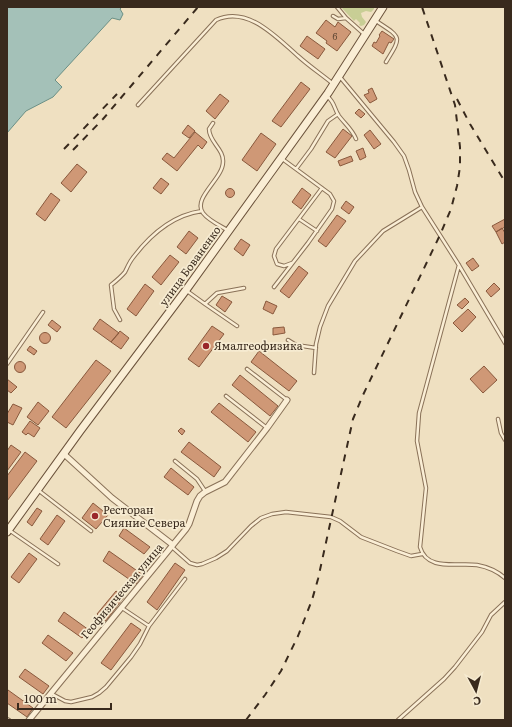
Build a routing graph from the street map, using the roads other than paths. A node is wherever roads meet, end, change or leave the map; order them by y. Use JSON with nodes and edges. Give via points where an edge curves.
{"nodes":[{"id":1,"x":337,"y":7,"type":"edge"},
{"id":2,"x":383,"y":7,"type":"edge"},
{"id":3,"x":333,"y":16,"type":"dead end"},
{"id":4,"x":346,"y":18,"type":"junction"},
{"id":5,"x":375,"y":20,"type":"junction"},
{"id":6,"x":366,"y":36,"type":"junction"},
{"id":7,"x":386,"y":62,"type":"dead end"},
{"id":8,"x":340,"y":77,"type":"junction"},
{"id":9,"x":334,"y":85,"type":"junction"},
{"id":10,"x":326,"y":96,"type":"junction"},
{"id":11,"x":138,"y":105,"type":"dead end"},
{"id":12,"x":338,"y":114,"type":"junction"},
{"id":13,"x":213,"y":123,"type":"dead end"},
{"id":14,"x":356,"y":139,"type":"dead end"},
{"id":15,"x":281,"y":158,"type":"junction"},
{"id":16,"x":296,"y":169,"type":"junction"},
{"id":17,"x":322,"y":188,"type":"junction"},
{"id":18,"x":422,"y":207,"type":"junction"},
{"id":19,"x":202,"y":211,"type":"junction"},
{"id":20,"x":299,"y":219,"type":"junction"},
{"id":21,"x":229,"y":231,"type":"junction"},
{"id":22,"x":316,"y":231,"type":"junction"},
{"id":23,"x":293,"y":263,"type":"junction"},
{"id":24,"x":459,"y":266,"type":"junction"},
{"id":25,"x":274,"y":287,"type":"dead end"},
{"id":26,"x":244,"y":288,"type":"dead end"},
{"id":27,"x":186,"y":290,"type":"junction"},
{"id":28,"x":206,"y":304,"type":"junction"},
{"id":29,"x":43,"y":312,"type":"dead end"},
{"id":30,"x":120,"y":320,"type":"dead end"},
{"id":31,"x":236,"y":326,"type":"dead end"},
{"id":32,"x":288,"y":340,"type":"dead end"},
{"id":33,"x":505,"y":343,"type":"edge"},
{"id":34,"x":316,"y":348,"type":"junction"},
{"id":35,"x":7,"y":364,"type":"edge"},
{"id":36,"x":247,"y":369,"type":"dead end"},
{"id":37,"x":314,"y":373,"type":"dead end"},
{"id":38,"x":226,"y":396,"type":"dead end"},
{"id":39,"x":287,"y":400,"type":"joint"},
{"id":40,"x":498,"y":419,"type":"dead end"},
{"id":41,"x":267,"y":428,"type":"junction"},
{"id":42,"x":505,"y":440,"type":"edge"},
{"id":43,"x":64,"y":454,"type":"junction"},
{"id":44,"x":175,"y":461,"type":"dead end"},
{"id":45,"x":37,"y":490,"type":"junction"},
{"id":46,"x":205,"y":492,"type":"junction"},
{"id":47,"x":8,"y":530,"type":"edge"},
{"id":48,"x":90,"y":531,"type":"dead end"},
{"id":49,"x":172,"y":546,"type":"junction"},
{"id":50,"x":422,"y":554,"type":"junction"},
{"id":51,"x":58,"y":564,"type":"dead end"},
{"id":52,"x":505,"y":578,"type":"edge"},
{"id":53,"x":184,"y":579,"type":"dead end"},
{"id":54,"x":505,"y":602,"type":"edge"},
{"id":55,"x":122,"y":608,"type":"junction"},
{"id":56,"x":149,"y":626,"type":"junction"},
{"id":57,"x":50,"y":693,"type":"junction"},
{"id":58,"x":29,"y":720,"type":"edge"},
{"id":59,"x":398,"y":720,"type":"edge"}],
"edges":[{"from":1,"to":4,"type":"lane"},
{"from":2,"to":5,"type":"street","name":"улица Бованенко"},
{"from":3,"to":4,"type":"lane"},
{"from":4,"to":6,"type":"lane"},
{"from":5,"to":6,"type":"street","name":"улица Бованенко"},
{"from":5,"to":7,"type":"lane","via":[[396,34],[398,42]]},
{"from":6,"to":8,"type":"street","name":"улица Бованенко"},
{"from":8,"to":9,"type":"street","name":"улица Бованенко"},
{"from":8,"to":18,"type":"lane","via":[[401,153]]},
{"from":9,"to":10,"type":"street","name":"улица Бованенко"},
{"from":9,"to":11,"type":"lane","via":[[272,33],[254,22],[228,16],[216,20]]},
{"from":10,"to":12,"type":"lane","via":[[332,101]]},
{"from":10,"to":15,"type":"street","name":"улица Бованенко"},
{"from":12,"to":14,"type":"lane"},
{"from":12,"to":16,"type":"lane","via":[[328,122]]},
{"from":13,"to":19,"type":"lane","via":[[209,129],[210,137],[221,151],[223,162],[220,175],[203,197]]},
{"from":15,"to":16,"type":"lane"},
{"from":15,"to":21,"type":"street","name":"улица Бованенко"},
{"from":16,"to":17,"type":"lane"},
{"from":17,"to":20,"type":"lane"},
{"from":17,"to":22,"type":"lane","via":[[334,201],[332,209]]},
{"from":18,"to":24,"type":"lane"},
{"from":18,"to":34,"type":"lane","via":[[384,231],[355,261],[328,306]]},
{"from":19,"to":21,"type":"lane"},
{"from":19,"to":30,"type":"lane","via":[[179,218],[154,233],[124,273],[111,285],[114,309]]},
{"from":20,"to":22,"type":"lane"},
{"from":20,"to":23,"type":"lane","via":[[276,249],[274,256],[280,266]]},
{"from":21,"to":27,"type":"street","name":"улица Бованенко"},
{"from":22,"to":23,"type":"lane"},
{"from":23,"to":25,"type":"lane"},
{"from":24,"to":33,"type":"lane"},
{"from":24,"to":50,"type":"lane","via":[[421,401],[418,424],[418,450],[425,482],[420,542]]},
{"from":26,"to":28,"type":"lane","via":[[216,293]]},
{"from":27,"to":28,"type":"lane"},
{"from":27,"to":43,"type":"street","name":"улица Бованенко"},
{"from":28,"to":31,"type":"lane"},
{"from":29,"to":35,"type":"lane"},
{"from":32,"to":34,"type":"lane","via":[[296,345]]},
{"from":34,"to":37,"type":"lane"},
{"from":36,"to":39,"type":"lane"},
{"from":38,"to":41,"type":"lane"},
{"from":39,"to":41,"type":"street"},
{"from":40,"to":42,"type":"lane"},
{"from":41,"to":46,"type":"street","via":[[225,482]]},
{"from":43,"to":45,"type":"street","name":"улица Бованенко"},
{"from":43,"to":49,"type":"street","via":[[112,498]]},
{"from":44,"to":46,"type":"lane","via":[[197,479]]},
{"from":45,"to":47,"type":"street","name":"улица Бованенко"},
{"from":45,"to":48,"type":"lane"},
{"from":46,"to":49,"type":"street","name":"Геофизическая улица","via":[[197,501],[189,524]]},
{"from":47,"to":51,"type":"lane"},
{"from":49,"to":50,"type":"lane","via":[[190,562],[202,564],[227,551],[261,518],[286,512],[331,517],[340,520],[362,537],[411,556]]},
{"from":49,"to":55,"type":"street","name":"Геофизическая улица"},
{"from":50,"to":52,"type":"lane","via":[[437,564],[477,565],[494,570]]},
{"from":53,"to":56,"type":"lane"},
{"from":54,"to":59,"type":"lane","via":[[491,615],[482,632],[451,671]]},
{"from":55,"to":56,"type":"lane"},
{"from":55,"to":57,"type":"street","name":"Геофизическая улица"},
{"from":56,"to":57,"type":"lane","via":[[131,657],[99,693],[71,702]]},
{"from":57,"to":58,"type":"street","name":"Геофизическая улица"}]}
